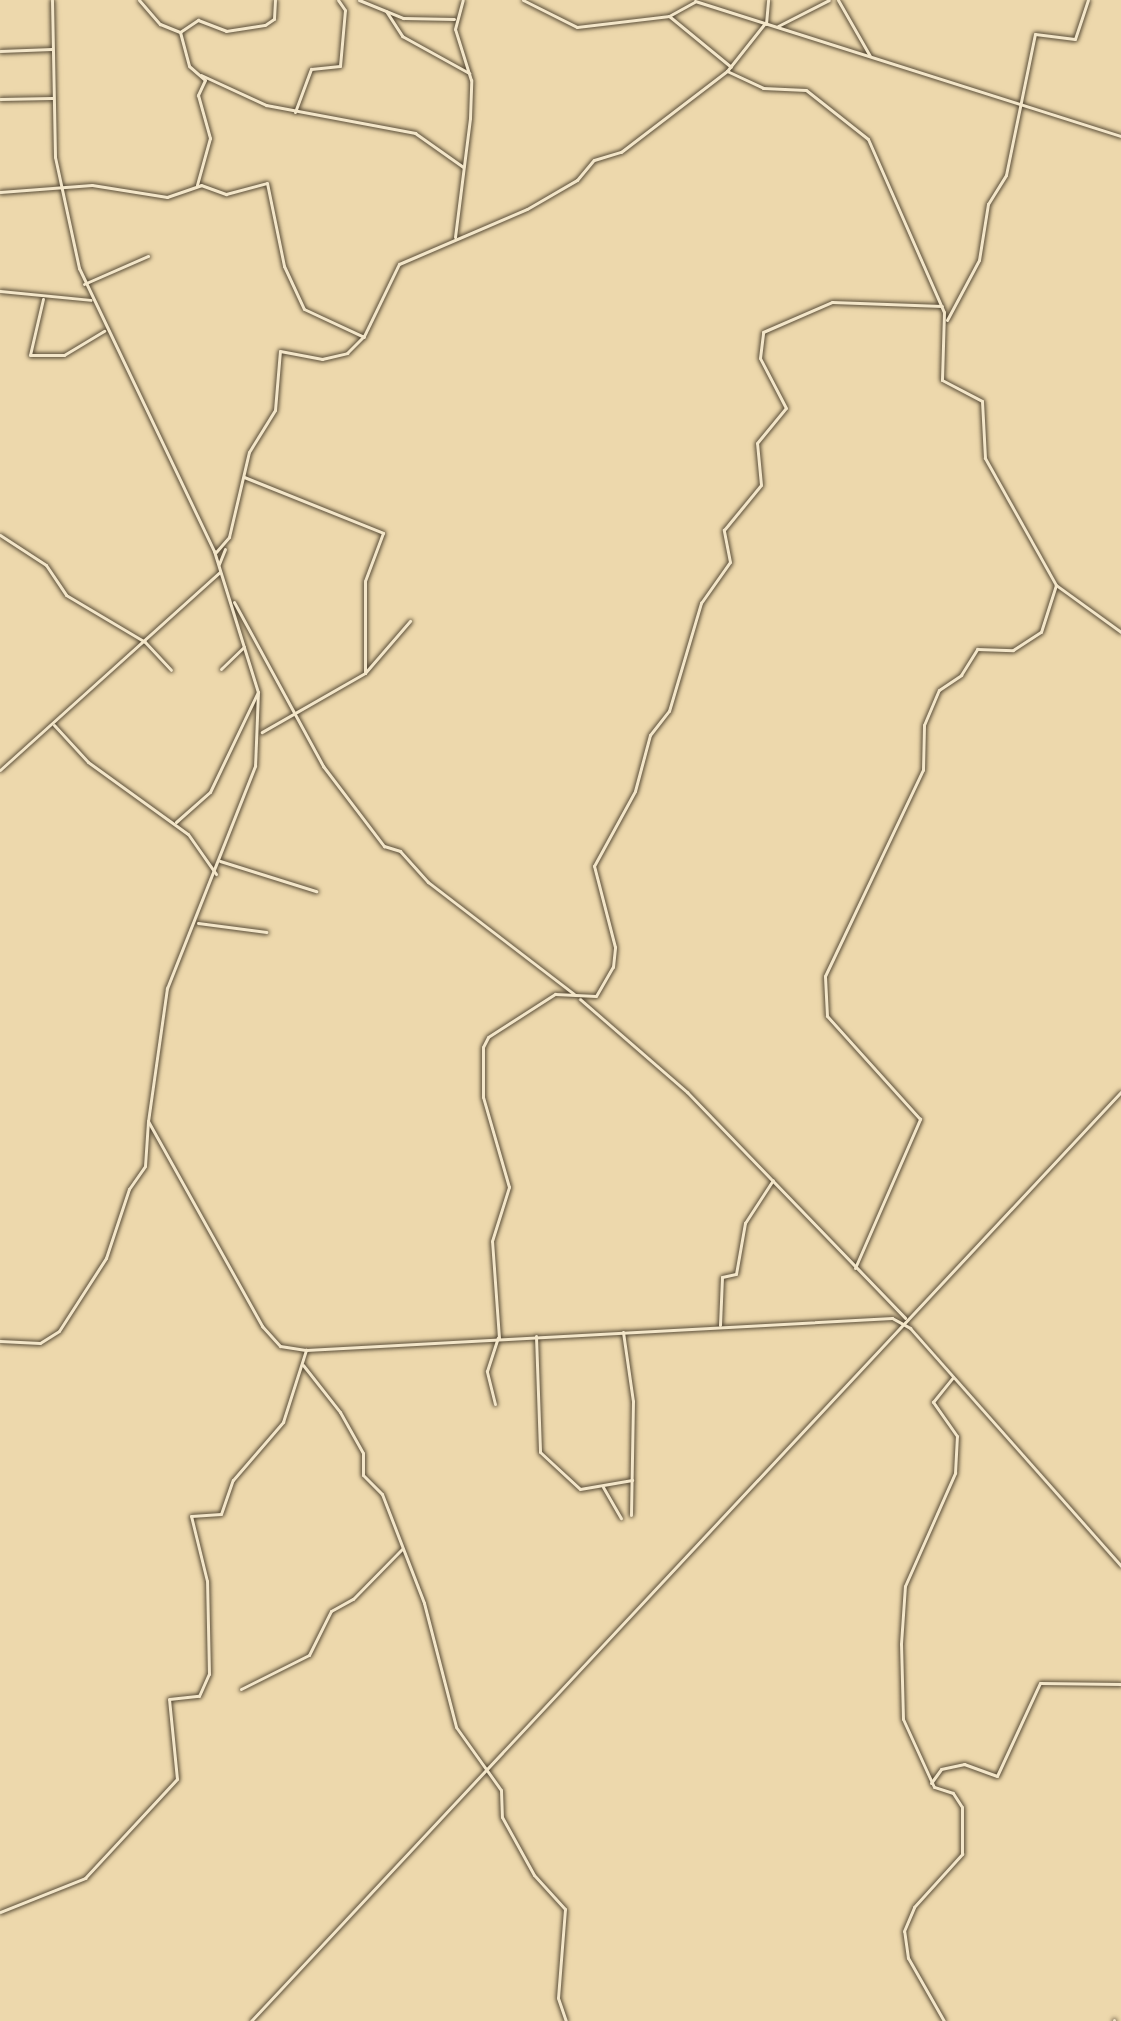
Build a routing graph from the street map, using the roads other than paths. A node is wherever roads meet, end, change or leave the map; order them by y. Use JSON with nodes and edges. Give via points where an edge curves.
{"nodes":[{"id":1,"x":52,"y":0,"type":"edge"},
{"id":2,"x":139,"y":0,"type":"edge"},
{"id":3,"x":275,"y":0,"type":"edge"},
{"id":4,"x":338,"y":0,"type":"edge"},
{"id":5,"x":359,"y":0,"type":"edge"},
{"id":6,"x":463,"y":0,"type":"edge"},
{"id":7,"x":523,"y":0,"type":"edge"},
{"id":8,"x":696,"y":0,"type":"edge"},
{"id":9,"x":768,"y":0,"type":"edge"},
{"id":10,"x":829,"y":0,"type":"edge"},
{"id":11,"x":838,"y":0,"type":"edge"},
{"id":12,"x":1088,"y":0,"type":"edge"},
{"id":13,"x":386,"y":11,"type":"junction"},
{"id":14,"x":669,"y":16,"type":"junction"},
{"id":15,"x":456,"y":19,"type":"junction"},
{"id":16,"x":766,"y":24,"type":"junction"},
{"id":17,"x":778,"y":26,"type":"junction"},
{"id":18,"x":180,"y":32,"type":"junction"},
{"id":19,"x":52,"y":49,"type":"junction"},
{"id":20,"x":0,"y":51,"type":"edge"},
{"id":21,"x":870,"y":56,"type":"junction"},
{"id":22,"x":729,"y":69,"type":"junction"},
{"id":23,"x":469,"y":73,"type":"junction"},
{"id":24,"x":201,"y":75,"type":"junction"},
{"id":25,"x":53,"y":98,"type":"junction"},
{"id":26,"x":0,"y":99,"type":"edge"},
{"id":27,"x":1019,"y":104,"type":"junction"},
{"id":28,"x":295,"y":112,"type":"junction"},
{"id":29,"x":1121,"y":136,"type":"edge"},
{"id":30,"x":463,"y":167,"type":"junction"},
{"id":31,"x":198,"y":186,"type":"junction"},
{"id":32,"x":60,"y":189,"type":"junction"},
{"id":33,"x":0,"y":192,"type":"edge"},
{"id":34,"x":455,"y":237,"type":"junction"},
{"id":35,"x":148,"y":256,"type":"dead end"},
{"id":36,"x":84,"y":284,"type":"junction"},
{"id":37,"x":1,"y":292,"type":"edge"},
{"id":38,"x":43,"y":299,"type":"junction"},
{"id":39,"x":91,"y":300,"type":"junction"},
{"id":40,"x":942,"y":306,"type":"junction"},
{"id":41,"x":947,"y":320,"type":"junction"},
{"id":42,"x":105,"y":331,"type":"junction"},
{"id":43,"x":364,"y":337,"type":"junction"},
{"id":44,"x":243,"y":476,"type":"junction"},
{"id":45,"x":0,"y":535,"type":"edge"},
{"id":46,"x":225,"y":549,"type":"junction"},
{"id":47,"x":214,"y":551,"type":"junction"},
{"id":48,"x":219,"y":565,"type":"junction"},
{"id":49,"x":220,"y":572,"type":"junction"},
{"id":50,"x":1056,"y":585,"type":"junction"},
{"id":51,"x":234,"y":602,"type":"dead end"},
{"id":52,"x":410,"y":621,"type":"dead end"},
{"id":53,"x":1121,"y":632,"type":"edge"},
{"id":54,"x":145,"y":642,"type":"junction"},
{"id":55,"x":245,"y":646,"type":"junction"},
{"id":56,"x":221,"y":669,"type":"dead end"},
{"id":57,"x":171,"y":670,"type":"dead end"},
{"id":58,"x":365,"y":673,"type":"junction"},
{"id":59,"x":258,"y":692,"type":"junction"},
{"id":60,"x":296,"y":716,"type":"junction"},
{"id":61,"x":54,"y":725,"type":"junction"},
{"id":62,"x":262,"y":732,"type":"junction"},
{"id":63,"x":0,"y":770,"type":"edge"},
{"id":64,"x":174,"y":824,"type":"junction"},
{"id":65,"x":220,"y":861,"type":"junction"},
{"id":66,"x":216,"y":874,"type":"junction"},
{"id":67,"x":316,"y":891,"type":"dead end"},
{"id":68,"x":198,"y":923,"type":"junction"},
{"id":69,"x":266,"y":932,"type":"dead end"},
{"id":70,"x":578,"y":997,"type":"junction"},
{"id":71,"x":1121,"y":1092,"type":"edge"},
{"id":72,"x":148,"y":1121,"type":"junction"},
{"id":73,"x":773,"y":1180,"type":"junction"},
{"id":74,"x":855,"y":1268,"type":"junction"},
{"id":75,"x":903,"y":1320,"type":"junction"},
{"id":76,"x":720,"y":1325,"type":"junction"},
{"id":77,"x":623,"y":1332,"type":"junction"},
{"id":78,"x":536,"y":1336,"type":"junction"},
{"id":79,"x":499,"y":1338,"type":"junction"},
{"id":80,"x":0,"y":1341,"type":"edge"},
{"id":81,"x":306,"y":1350,"type":"junction"},
{"id":82,"x":303,"y":1365,"type":"junction"},
{"id":83,"x":953,"y":1377,"type":"junction"},
{"id":84,"x":495,"y":1404,"type":"dead end"},
{"id":85,"x":632,"y":1480,"type":"junction"},
{"id":86,"x":602,"y":1485,"type":"junction"},
{"id":87,"x":631,"y":1515,"type":"dead end"},
{"id":88,"x":621,"y":1518,"type":"dead end"},
{"id":89,"x":402,"y":1549,"type":"junction"},
{"id":90,"x":1121,"y":1566,"type":"edge"},
{"id":91,"x":1121,"y":1684,"type":"edge"},
{"id":92,"x":241,"y":1689,"type":"dead end"},
{"id":93,"x":487,"y":1765,"type":"junction"},
{"id":94,"x":931,"y":1783,"type":"junction"},
{"id":95,"x":0,"y":1912,"type":"edge"},
{"id":96,"x":251,"y":2021,"type":"edge"},
{"id":97,"x":566,"y":2021,"type":"edge"},
{"id":98,"x":944,"y":2021,"type":"edge"}],
"edges":[{"from":1,"to":19,"type":"street"},
{"from":2,"to":18,"type":"street","via":[[160,24]]},
{"from":3,"to":18,"type":"street","via":[[274,19],[265,25],[226,31],[198,20]]},
{"from":4,"to":28,"type":"street","via":[[345,10],[340,66],[308,72]]},
{"from":5,"to":13,"type":"street"},
{"from":6,"to":15,"type":"street"},
{"from":7,"to":14,"type":"street","via":[[568,27]]},
{"from":8,"to":14,"type":"street"},
{"from":8,"to":16,"type":"street"},
{"from":9,"to":16,"type":"street"},
{"from":10,"to":17,"type":"street"},
{"from":11,"to":21,"type":"street"},
{"from":12,"to":27,"type":"street","via":[[1075,39],[1035,34]]},
{"from":13,"to":15,"type":"street"},
{"from":13,"to":23,"type":"street","via":[[402,36]]},
{"from":14,"to":22,"type":"street"},
{"from":15,"to":23,"type":"street"},
{"from":16,"to":17,"type":"street"},
{"from":16,"to":22,"type":"street"},
{"from":17,"to":21,"type":"street"},
{"from":18,"to":24,"type":"street","via":[[189,66]]},
{"from":19,"to":20,"type":"street"},
{"from":19,"to":25,"type":"street"},
{"from":21,"to":27,"type":"street"},
{"from":22,"to":34,"type":"street","via":[[621,152],[592,161],[571,184]]},
{"from":22,"to":40,"type":"street","via":[[763,88],[806,90],[865,135]]},
{"from":23,"to":30,"type":"street"},
{"from":24,"to":28,"type":"street","via":[[247,99]]},
{"from":24,"to":31,"type":"street","via":[[210,138]]},
{"from":25,"to":26,"type":"street"},
{"from":25,"to":32,"type":"street"},
{"from":27,"to":29,"type":"street"},
{"from":27,"to":41,"type":"street","via":[[979,260]]},
{"from":28,"to":30,"type":"street","via":[[415,133]]},
{"from":30,"to":34,"type":"street"},
{"from":31,"to":32,"type":"street","via":[[167,197],[92,185]]},
{"from":31,"to":43,"type":"street","via":[[226,194],[268,184],[284,266],[304,309]]},
{"from":32,"to":33,"type":"street"},
{"from":32,"to":36,"type":"street"},
{"from":34,"to":43,"type":"street","via":[[393,269]]},
{"from":35,"to":36,"type":"street"},
{"from":36,"to":39,"type":"street"},
{"from":37,"to":38,"type":"street"},
{"from":38,"to":39,"type":"street"},
{"from":38,"to":42,"type":"street","via":[[30,355],[64,355]]},
{"from":39,"to":42,"type":"street"},
{"from":40,"to":41,"type":"street"},
{"from":40,"to":70,"type":"street","via":[[832,302],[765,328],[760,358],[786,408],[757,443],[761,485],[724,530],[730,562],[699,608],[669,711],[650,735],[635,791],[596,859],[615,959],[601,992]]},
{"from":41,"to":50,"type":"street","via":[[942,380],[982,401],[985,458]]},
{"from":42,"to":47,"type":"street"},
{"from":43,"to":44,"type":"street","via":[[330,359],[280,351],[275,410],[252,444]]},
{"from":44,"to":46,"type":"street"},
{"from":44,"to":58,"type":"street","via":[[383,533],[365,581]]},
{"from":45,"to":54,"type":"street","via":[[46,565],[66,595]]},
{"from":46,"to":47,"type":"street"},
{"from":46,"to":48,"type":"street"},
{"from":47,"to":48,"type":"street"},
{"from":48,"to":49,"type":"street"},
{"from":49,"to":54,"type":"street"},
{"from":49,"to":55,"type":"street"},
{"from":50,"to":53,"type":"street"},
{"from":50,"to":74,"type":"street","via":[[1041,632],[1013,650],[977,649],[961,675],[939,690],[924,725],[923,770],[825,976],[827,1016],[920,1122]]},
{"from":51,"to":60,"type":"street"},
{"from":52,"to":58,"type":"street"},
{"from":54,"to":57,"type":"street"},
{"from":54,"to":61,"type":"street"},
{"from":55,"to":56,"type":"street"},
{"from":55,"to":59,"type":"street"},
{"from":58,"to":60,"type":"street"},
{"from":59,"to":62,"type":"street"},
{"from":59,"to":64,"type":"street","via":[[210,792]]},
{"from":60,"to":62,"type":"street"},
{"from":60,"to":70,"type":"street","via":[[323,766],[384,846],[400,851],[428,882]]},
{"from":61,"to":63,"type":"street"},
{"from":61,"to":64,"type":"street","via":[[88,762]]},
{"from":62,"to":65,"type":"street"},
{"from":64,"to":66,"type":"street","via":[[203,849]]},
{"from":65,"to":66,"type":"street"},
{"from":65,"to":67,"type":"street"},
{"from":66,"to":68,"type":"street"},
{"from":68,"to":69,"type":"street"},
{"from":68,"to":72,"type":"street","via":[[162,1006]]},
{"from":70,"to":73,"type":"street","via":[[687,1092]]},
{"from":70,"to":79,"type":"street","via":[[555,994],[483,1047],[483,1097],[509,1187],[492,1241]]},
{"from":71,"to":75,"type":"street"},
{"from":72,"to":80,"type":"street","via":[[145,1166],[129,1189],[106,1258],[59,1331],[40,1343]]},
{"from":72,"to":81,"type":"street","via":[[262,1326],[280,1346]]},
{"from":73,"to":74,"type":"street"},
{"from":73,"to":76,"type":"street","via":[[745,1223],[736,1274],[722,1277]]},
{"from":74,"to":75,"type":"street"},
{"from":75,"to":76,"type":"street","via":[[872,1316]]},
{"from":75,"to":83,"type":"street"},
{"from":75,"to":93,"type":"street"},
{"from":76,"to":77,"type":"street"},
{"from":77,"to":78,"type":"street"},
{"from":77,"to":85,"type":"street","via":[[633,1401]]},
{"from":78,"to":79,"type":"street"},
{"from":78,"to":86,"type":"street","via":[[540,1452],[578,1488]]},
{"from":79,"to":81,"type":"street"},
{"from":79,"to":84,"type":"street","via":[[487,1371]]},
{"from":81,"to":82,"type":"street"},
{"from":82,"to":89,"type":"street","via":[[363,1453],[363,1475],[382,1494]]},
{"from":82,"to":95,"type":"street","via":[[283,1422],[233,1480],[221,1514],[191,1516],[207,1583],[209,1674],[199,1696],[169,1699],[177,1779],[85,1878]]},
{"from":83,"to":90,"type":"street"},
{"from":83,"to":94,"type":"street","via":[[933,1402],[957,1436],[955,1473],[905,1586],[901,1644],[901,1714]]},
{"from":85,"to":86,"type":"street"},
{"from":85,"to":87,"type":"street"},
{"from":86,"to":88,"type":"street"},
{"from":89,"to":92,"type":"street","via":[[353,1599],[331,1611],[309,1655]]},
{"from":89,"to":93,"type":"street","via":[[424,1603],[453,1720]]},
{"from":91,"to":94,"type":"street","via":[[1040,1683],[997,1776],[964,1764],[941,1769]]},
{"from":93,"to":96,"type":"street"},
{"from":93,"to":97,"type":"street","via":[[503,1793],[504,1822],[537,1880],[565,1909],[558,1998]]},
{"from":94,"to":98,"type":"street","via":[[960,1801],[963,1851],[914,1907],[904,1938]]}]}
